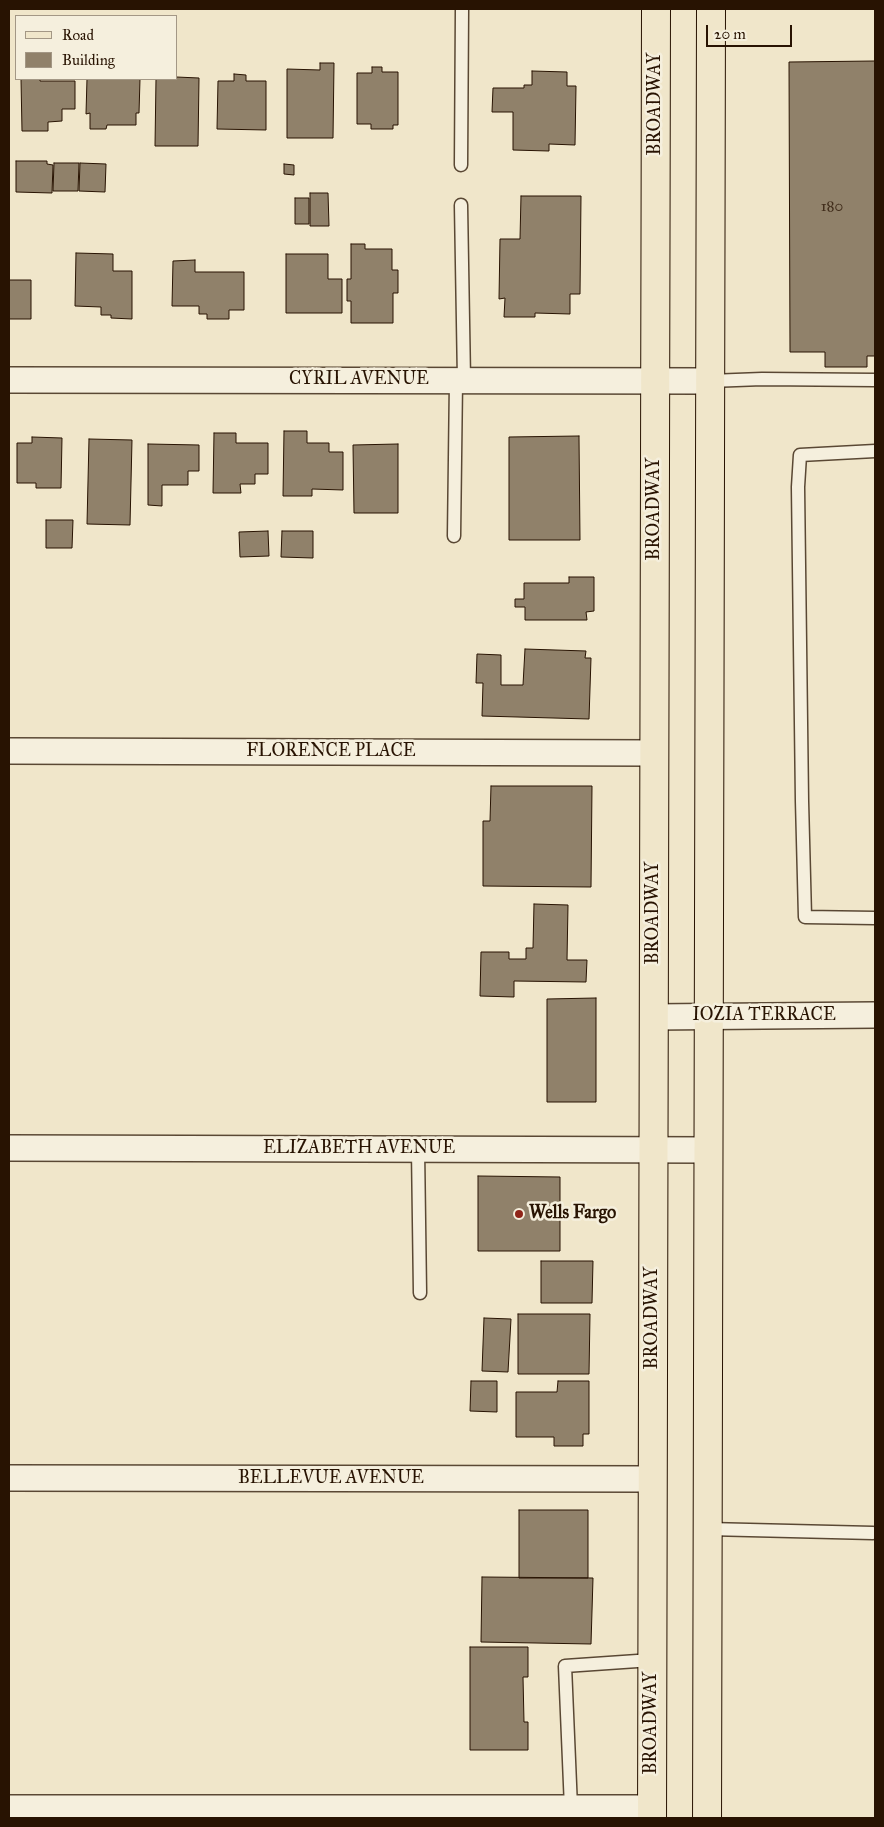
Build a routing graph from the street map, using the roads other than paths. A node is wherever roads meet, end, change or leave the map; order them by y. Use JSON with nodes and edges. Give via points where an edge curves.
{"nodes":[{"id":1,"x":462,"y":9,"type":"edge"},
{"id":2,"x":656,"y":9,"type":"edge"},
{"id":3,"x":711,"y":9,"type":"edge"},
{"id":4,"x":461,"y":165,"type":"dead end"},
{"id":5,"x":460,"y":205,"type":"dead end"},
{"id":6,"x":9,"y":380,"type":"edge"},
{"id":7,"x":460,"y":380,"type":"junction"},
{"id":8,"x":655,"y":380,"type":"junction"},
{"id":9,"x":875,"y":380,"type":"edge"},
{"id":10,"x":710,"y":381,"type":"junction"},
{"id":11,"x":875,"y":451,"type":"edge"},
{"id":12,"x":454,"y":536,"type":"dead end"},
{"id":13,"x":9,"y":752,"type":"edge"},
{"id":14,"x":654,"y":753,"type":"junction"},
{"id":15,"x":875,"y":918,"type":"edge"},
{"id":16,"x":875,"y":1015,"type":"edge"},
{"id":17,"x":653,"y":1016,"type":"junction"},
{"id":18,"x":709,"y":1016,"type":"junction"},
{"id":19,"x":9,"y":1148,"type":"edge"},
{"id":20,"x":418,"y":1149,"type":"junction"},
{"id":21,"x":653,"y":1150,"type":"junction"},
{"id":22,"x":709,"y":1150,"type":"junction"},
{"id":23,"x":420,"y":1293,"type":"dead end"},
{"id":24,"x":9,"y":1478,"type":"edge"},
{"id":25,"x":653,"y":1480,"type":"junction"},
{"id":26,"x":708,"y":1529,"type":"junction"},
{"id":27,"x":873,"y":1533,"type":"dead end"},
{"id":28,"x":652,"y":1660,"type":"junction"},
{"id":29,"x":9,"y":1808,"type":"edge"},
{"id":30,"x":571,"y":1808,"type":"junction"},
{"id":31,"x":652,"y":1813,"type":"edge"},
{"id":32,"x":707,"y":1818,"type":"edge"}],
"edges":[{"from":1,"to":4,"type":"lane"},
{"from":2,"to":8,"type":"main road","name":"BROADWAY"},
{"from":3,"to":10,"type":"main road"},
{"from":5,"to":7,"type":"lane"},
{"from":6,"to":7,"type":"street","name":"CYRIL AVENUE"},
{"from":7,"to":8,"type":"street","name":"CYRIL AVENUE"},
{"from":7,"to":12,"type":"lane"},
{"from":8,"to":10,"type":"street","name":"CYRIL AVENUE"},
{"from":8,"to":14,"type":"main road","name":"BROADWAY"},
{"from":9,"to":10,"type":"lane"},
{"from":10,"to":18,"type":"main road"},
{"from":11,"to":15,"type":"lane","via":[[800,455],[798,487],[805,917]]},
{"from":13,"to":14,"type":"street","name":"FLORENCE PLACE"},
{"from":14,"to":17,"type":"main road","name":"BROADWAY"},
{"from":16,"to":18,"type":"street","name":"IOZIA TERRACE"},
{"from":17,"to":18,"type":"street","name":"IOZIA TERRACE"},
{"from":17,"to":21,"type":"main road","name":"BROADWAY"},
{"from":18,"to":22,"type":"main road"},
{"from":19,"to":20,"type":"street","name":"ELIZABETH AVENUE"},
{"from":20,"to":21,"type":"street","name":"ELIZABETH AVENUE"},
{"from":20,"to":23,"type":"lane"},
{"from":21,"to":22,"type":"street","name":"ELIZABETH AVENUE"},
{"from":21,"to":25,"type":"main road","name":"BROADWAY"},
{"from":22,"to":26,"type":"main road"},
{"from":24,"to":25,"type":"street","name":"BELLEVUE AVENUE"},
{"from":25,"to":28,"type":"main road","name":"BROADWAY"},
{"from":26,"to":27,"type":"lane"},
{"from":26,"to":32,"type":"main road"},
{"from":28,"to":30,"type":"lane","via":[[565,1666]]},
{"from":28,"to":31,"type":"main road","name":"BROADWAY"},
{"from":29,"to":30,"type":"street"},
{"from":30,"to":31,"type":"street"}]}
